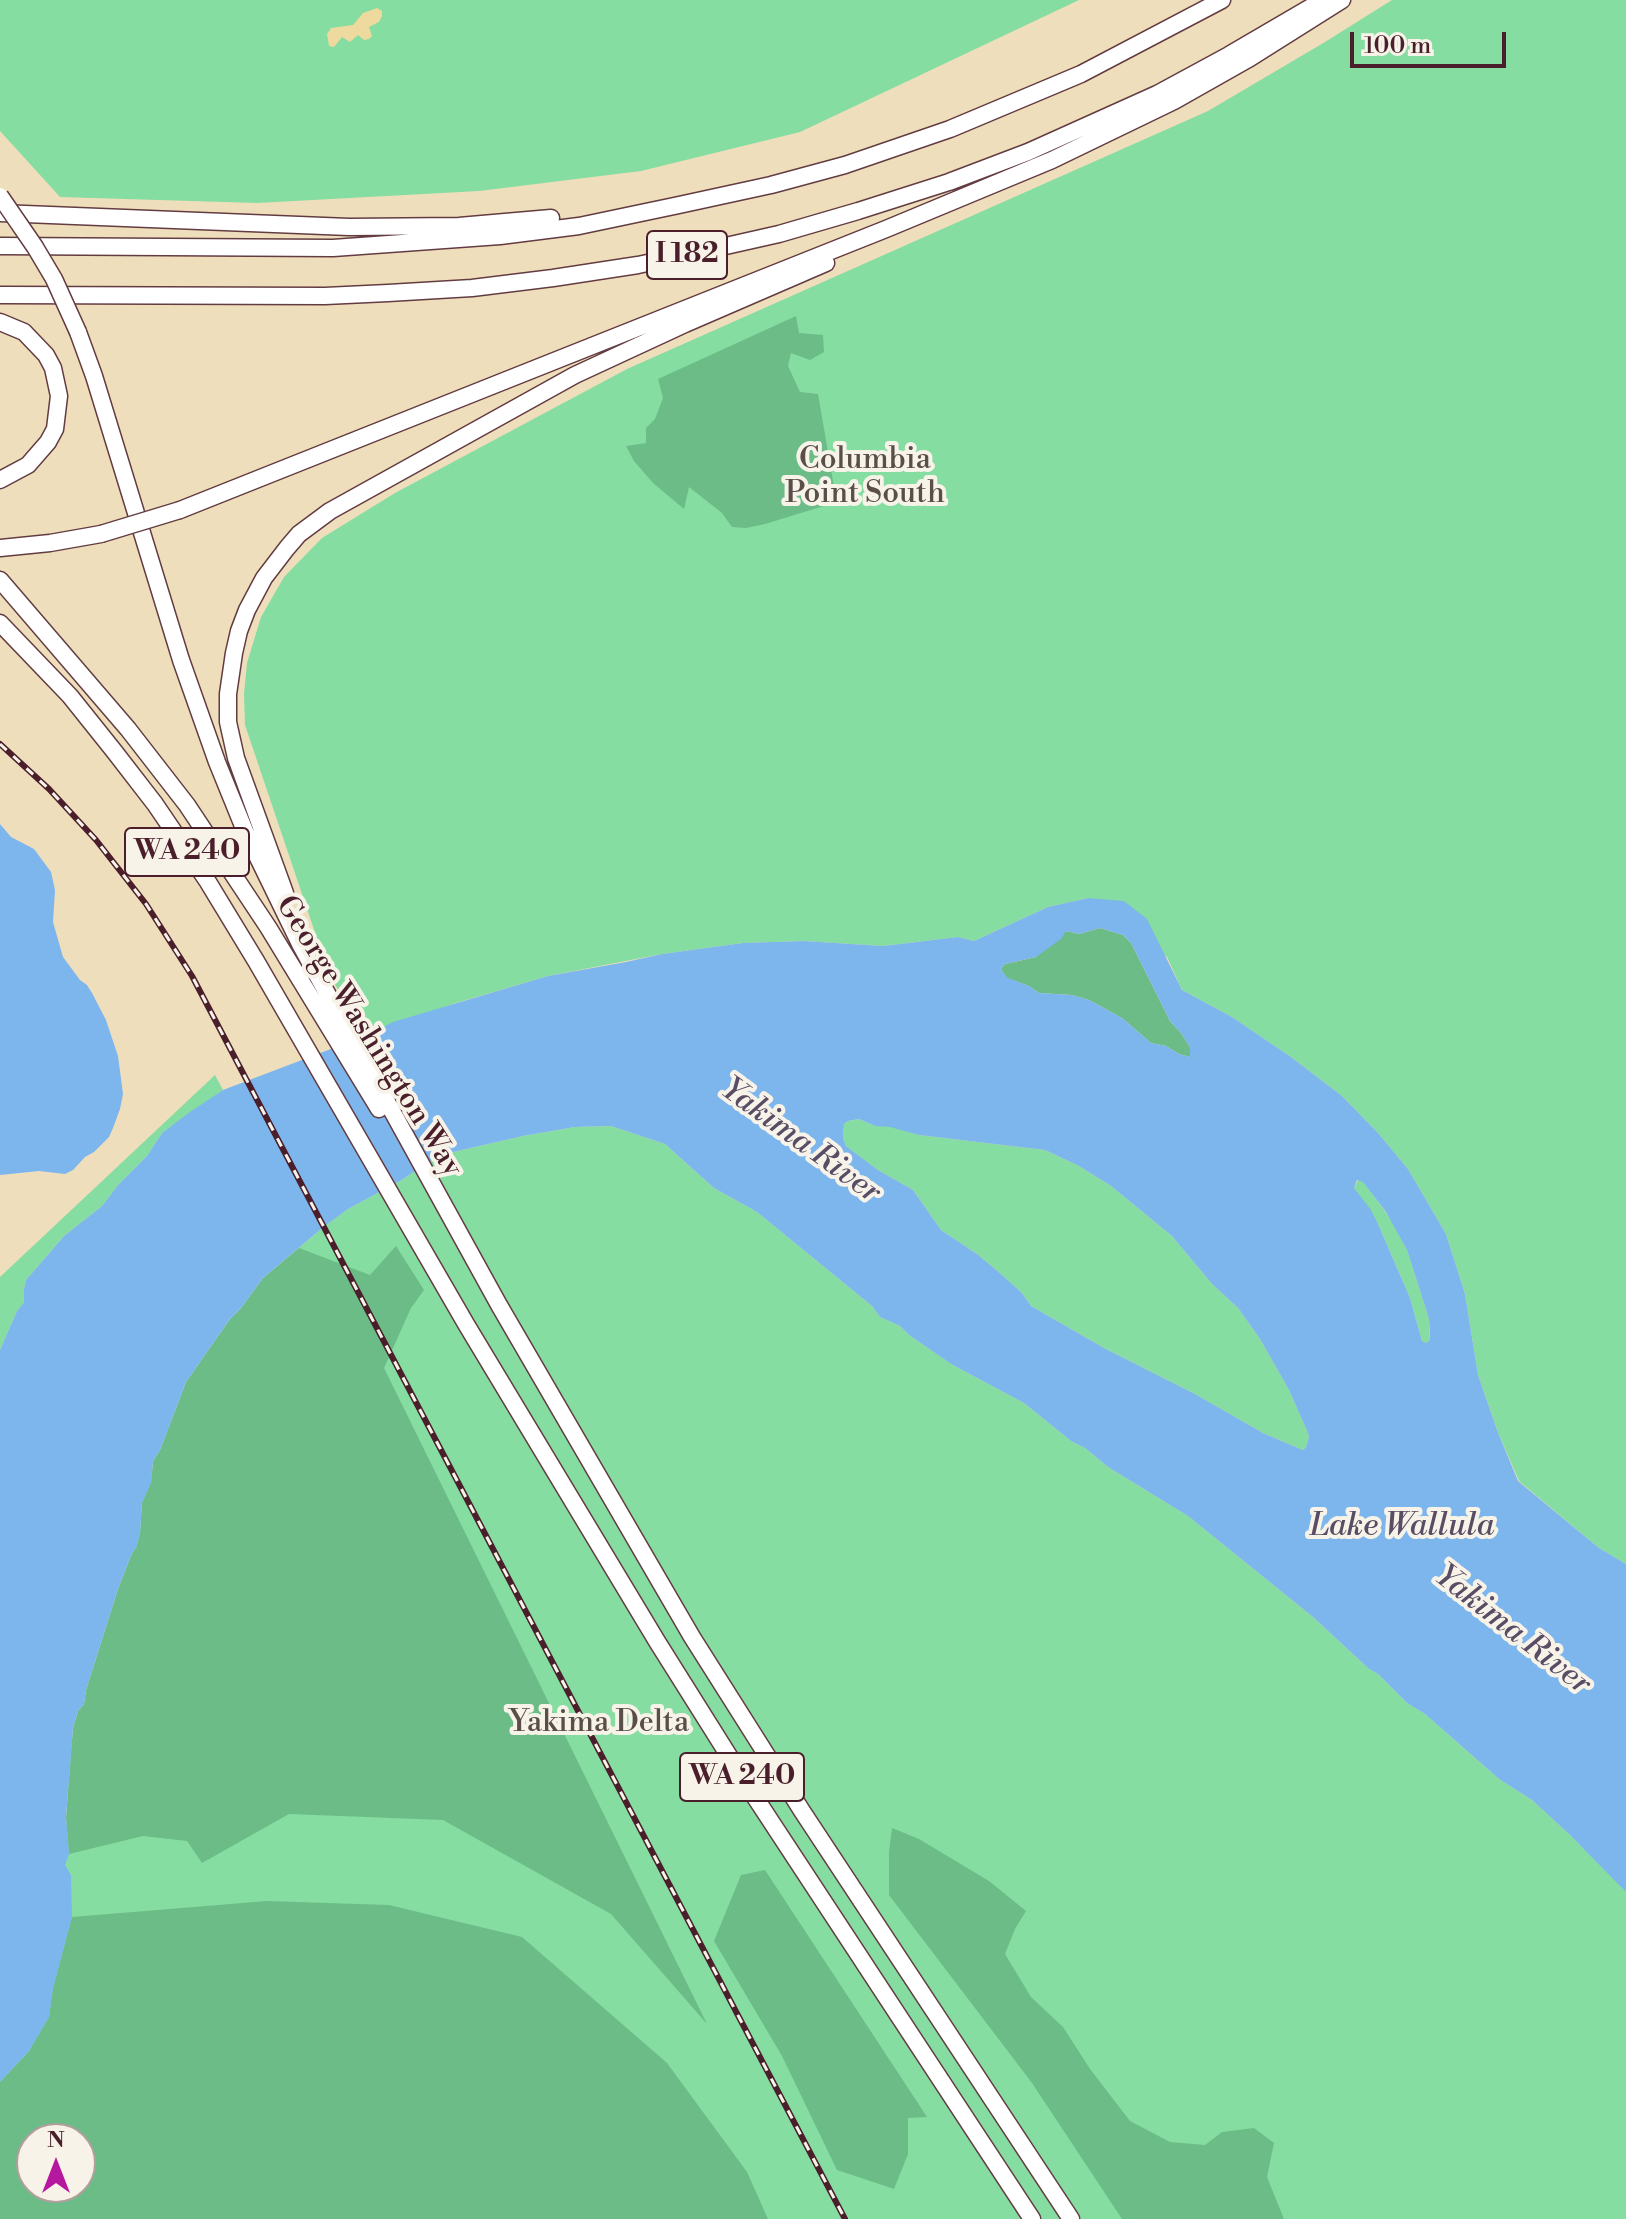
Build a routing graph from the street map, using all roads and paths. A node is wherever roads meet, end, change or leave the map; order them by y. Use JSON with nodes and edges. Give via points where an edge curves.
{"nodes":[{"id":1,"x":1222,"y":0,"type":"edge"},
{"id":2,"x":1323,"y":0,"type":"edge"},
{"id":3,"x":1342,"y":0,"type":"edge"},
{"id":4,"x":0,"y":196,"type":"edge"},
{"id":5,"x":679,"y":205,"type":"junction"},
{"id":6,"x":0,"y":213,"type":"edge"},
{"id":7,"x":886,"y":229,"type":"junction"},
{"id":8,"x":0,"y":246,"type":"edge"},
{"id":9,"x":0,"y":295,"type":"edge"},
{"id":10,"x":0,"y":322,"type":"edge"},
{"id":11,"x":0,"y":480,"type":"edge"},
{"id":12,"x":0,"y":548,"type":"edge"},
{"id":13,"x":0,"y":580,"type":"edge"},
{"id":14,"x":0,"y":610,"type":"edge"},
{"id":15,"x":0,"y":623,"type":"edge"},
{"id":16,"x":70,"y":696,"type":"junction"},
{"id":17,"x":316,"y":973,"type":"junction"},
{"id":18,"x":321,"y":999,"type":"junction"},
{"id":19,"x":1032,"y":2219,"type":"edge"},
{"id":20,"x":1071,"y":2219,"type":"edge"}],
"edges":[{"from":1,"to":5,"type":"highway","number":"I 182","via":[[1081,74],[950,129],[831,169]]},
{"from":2,"to":9,"type":"highway","number":"I 182","via":[[1157,94],[1028,152],[858,211],[708,250],[472,288],[325,296]]},
{"from":3,"to":7,"type":"highway","via":[[1174,101],[1052,160]]},
{"from":4,"to":17,"type":"highway","number":"WA 240","bridge":true,"via":[[54,279],[78,332],[217,762],[263,870]]},
{"from":5,"to":6,"type":"highway","via":[[409,227]]},
{"from":5,"to":8,"type":"highway","number":"I 182","via":[[500,236],[333,248]]},
{"from":7,"to":12,"type":"highway","bridge":true,"via":[[180,510],[101,534]]},
{"from":7,"to":17,"type":"highway","via":[[839,257],[561,383],[330,511],[299,534],[275,562],[239,631],[228,722],[236,758]]},
{"from":10,"to":11,"type":"highway","via":[[24,332],[46,355],[59,396],[48,442],[28,465]]},
{"from":13,"to":18,"type":"highway","name":"George Washington Way","via":[[187,805]]},
{"from":14,"to":16,"type":"highway"},
{"from":15,"to":16,"type":"highway","number":"WA 240"},
{"from":16,"to":19,"type":"highway","number":"WA 240","via":[[155,804],[238,929],[658,1643]]},
{"from":17,"to":18,"type":"highway","number":"WA 240"},
{"from":18,"to":20,"type":"highway","name":"George Washington Way","number":"WA 240","via":[[692,1637]]}]}
